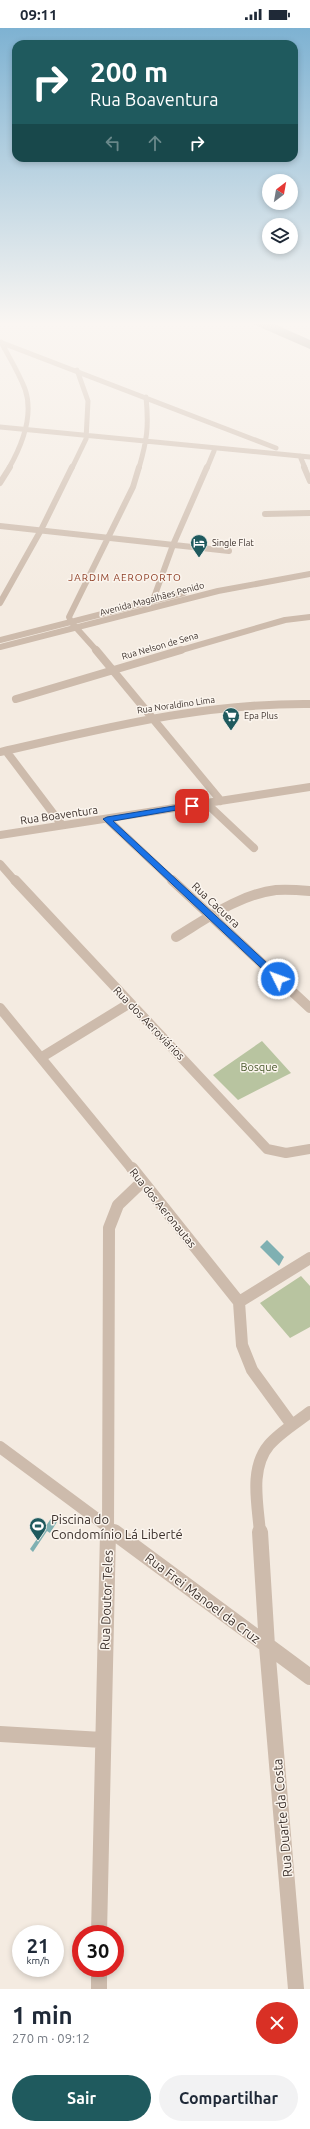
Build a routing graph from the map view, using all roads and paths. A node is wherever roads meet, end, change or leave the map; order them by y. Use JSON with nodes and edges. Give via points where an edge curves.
{"nodes":[{"id":1,"x":27,"y":414,"type":"edge"},
{"id":2,"x":87,"y":414,"type":"edge"},
{"id":3,"x":148,"y":414,"type":"edge"},
{"id":4,"x":188,"y":414,"type":"edge"},
{"id":5,"x":0,"y":427,"type":"edge"},
{"id":6,"x":0,"y":431,"type":"edge"},
{"id":7,"x":26,"y":431,"type":"junction"},
{"id":8,"x":86,"y":437,"type":"junction"},
{"id":9,"x":146,"y":442,"type":"junction"},
{"id":10,"x":276,"y":448,"type":"dead end"},
{"id":11,"x":214,"y":451,"type":"junction"},
{"id":12,"x":310,"y":457,"type":"edge"},
{"id":13,"x":301,"y":458,"type":"junction"},
{"id":14,"x":310,"y":460,"type":"edge"},
{"id":15,"x":310,"y":481,"type":"edge"},
{"id":16,"x":0,"y":483,"type":"edge"},
{"id":17,"x":310,"y":513,"type":"edge"},
{"id":18,"x":265,"y":514,"type":"dead end"},
{"id":19,"x":0,"y":526,"type":"edge"},
{"id":20,"x":41,"y":530,"type":"junction"},
{"id":21,"x":107,"y":538,"type":"junction"},
{"id":22,"x":173,"y":545,"type":"junction"},
{"id":23,"x":229,"y":551,"type":"dead end"},
{"id":24,"x":310,"y":569,"type":"edge"},
{"id":25,"x":310,"y":574,"type":"edge"},
{"id":26,"x":153,"y":600,"type":"junction"},
{"id":27,"x":0,"y":603,"type":"edge"},
{"id":28,"x":310,"y":617,"type":"edge"},
{"id":29,"x":71,"y":622,"type":"junction"},
{"id":30,"x":78,"y":628,"type":"junction"},
{"id":31,"x":0,"y":640,"type":"edge"},
{"id":32,"x":0,"y":647,"type":"edge"},
{"id":33,"x":114,"y":669,"type":"junction"},
{"id":34,"x":16,"y":699,"type":"dead end"},
{"id":35,"x":310,"y":704,"type":"edge"},
{"id":36,"x":152,"y":717,"type":"junction"},
{"id":37,"x":3,"y":752,"type":"edge"},
{"id":38,"x":310,"y":788,"type":"edge"},
{"id":39,"x":221,"y":801,"type":"junction"},
{"id":40,"x":206,"y":803,"type":"junction"},
{"id":41,"x":107,"y":819,"type":"junction"},
{"id":42,"x":62,"y":825,"type":"junction"},
{"id":43,"x":0,"y":835,"type":"edge"},
{"id":44,"x":254,"y":848,"type":"dead end"},
{"id":45,"x":0,"y":864,"type":"edge"},
{"id":46,"x":310,"y":891,"type":"edge"},
{"id":47,"x":211,"y":917,"type":"junction"},
{"id":48,"x":176,"y":937,"type":"dead end"},
{"id":49,"x":130,"y":1003,"type":"junction"},
{"id":50,"x":0,"y":1008,"type":"edge"},
{"id":51,"x":310,"y":1008,"type":"edge"},
{"id":52,"x":42,"y":1057,"type":"junction"},
{"id":53,"x":310,"y":1149,"type":"edge"},
{"id":54,"x":142,"y":1182,"type":"junction"},
{"id":55,"x":310,"y":1258,"type":"edge"},
{"id":56,"x":240,"y":1302,"type":"junction"},
{"id":57,"x":310,"y":1412,"type":"edge"},
{"id":58,"x":292,"y":1425,"type":"junction"},
{"id":59,"x":0,"y":1447,"type":"edge"},
{"id":60,"x":108,"y":1528,"type":"junction"},
{"id":61,"x":267,"y":1646,"type":"junction"},
{"id":62,"x":310,"y":1677,"type":"edge"},
{"id":63,"x":0,"y":1734,"type":"edge"},
{"id":64,"x":102,"y":1740,"type":"junction"},
{"id":65,"x":99,"y":1925,"type":"edge"},
{"id":66,"x":99,"y":1977,"type":"edge"},
{"id":67,"x":99,"y":1989,"type":"edge"},
{"id":68,"x":296,"y":1989,"type":"edge"}],
"edges":[{"from":1,"to":7,"type":"street"},
{"from":2,"to":8,"type":"street"},
{"from":3,"to":9,"type":"street"},
{"from":4,"to":10,"type":"street"},
{"from":5,"to":7,"type":"street"},
{"from":6,"to":7,"type":"street"},
{"from":7,"to":8,"type":"street"},
{"from":7,"to":16,"type":"street","via":[[12,464]]},
{"from":8,"to":9,"type":"street"},
{"from":8,"to":20,"type":"street"},
{"from":9,"to":11,"type":"street"},
{"from":9,"to":13,"type":"street"},
{"from":9,"to":21,"type":"street","via":[[133,487]]},
{"from":11,"to":13,"type":"street"},
{"from":11,"to":22,"type":"street"},
{"from":12,"to":13,"type":"street"},
{"from":13,"to":14,"type":"street"},
{"from":13,"to":15,"type":"street"},
{"from":17,"to":18,"type":"street"},
{"from":19,"to":20,"type":"street"},
{"from":20,"to":21,"type":"street"},
{"from":20,"to":27,"type":"street"},
{"from":21,"to":22,"type":"street"},
{"from":21,"to":29,"type":"street","via":[[71,612]]},
{"from":22,"to":23,"type":"street"},
{"from":22,"to":26,"type":"street"},
{"from":24,"to":26,"type":"street","name":"Avenida Magalhães Penido","via":[[269,574]]},
{"from":25,"to":30,"type":"street","name":"Avenida Magalhães Penido","via":[[218,591]]},
{"from":26,"to":29,"type":"street","name":"Avenida Magalhães Penido"},
{"from":28,"to":33,"type":"street","name":"Rua Nelson de Sena","via":[[285,620]]},
{"from":29,"to":30,"type":"street"},
{"from":29,"to":31,"type":"street","name":"Avenida Magalhães Penido"},
{"from":30,"to":32,"type":"street","name":"Avenida Magalhães Penido"},
{"from":30,"to":33,"type":"street"},
{"from":33,"to":34,"type":"street","name":"Rua Nelson de Sena"},
{"from":33,"to":36,"type":"street"},
{"from":35,"to":36,"type":"street","name":"Rua Noraldino Lima","via":[[250,705]]},
{"from":36,"to":37,"type":"street","name":"Rua Noraldino Lima"},
{"from":36,"to":39,"type":"street"},
{"from":37,"to":42,"type":"street"},
{"from":38,"to":39,"type":"street","name":"Rua Boaventura"},
{"from":39,"to":40,"type":"street","name":"Rua Boaventura"},
{"from":40,"to":41,"type":"street","name":"Rua Boaventura"},
{"from":40,"to":44,"type":"street"},
{"from":41,"to":42,"type":"street","name":"Rua Boaventura"},
{"from":41,"to":47,"type":"street","name":"Rua Cacuera"},
{"from":42,"to":43,"type":"street","name":"Rua Boaventura"},
{"from":45,"to":49,"type":"street","name":"Rua dos Aeroviários"},
{"from":46,"to":47,"type":"street","via":[[276,890],[260,893]]},
{"from":47,"to":48,"type":"street"},
{"from":47,"to":51,"type":"street","name":"Rua Cacuera"},
{"from":49,"to":52,"type":"street"},
{"from":49,"to":53,"type":"street","name":"Rua dos Aeroviários","via":[[267,1149],[288,1154]]},
{"from":50,"to":52,"type":"street","name":"Rua dos Aeronautas"},
{"from":52,"to":54,"type":"street","name":"Rua dos Aeronautas"},
{"from":54,"to":56,"type":"street","name":"Rua dos Aeronautas"},
{"from":54,"to":60,"type":"street","name":"Rua Doutor Teles","via":[[118,1205],[109,1228]]},
{"from":55,"to":56,"type":"street"},
{"from":56,"to":58,"type":"street","via":[[242,1345],[252,1370]]},
{"from":57,"to":58,"type":"street","name":"Rua Duarte da Costa"},
{"from":58,"to":61,"type":"street","name":"Rua Duarte da Costa","via":[[269,1445],[261,1458],[256,1477]]},
{"from":59,"to":60,"type":"street","name":"Rua Frei Manoel da Cruz"},
{"from":60,"to":61,"type":"street","name":"Rua Frei Manoel da Cruz"},
{"from":60,"to":64,"type":"street","name":"Rua Doutor Teles"},
{"from":61,"to":62,"type":"street","name":"Rua Frei Manoel da Cruz"},
{"from":61,"to":68,"type":"street","name":"Rua Duarte da Costa"},
{"from":63,"to":64,"type":"street"},
{"from":64,"to":65,"type":"street","name":"Rua Doutor Teles"},
{"from":66,"to":67,"type":"street"}]}
